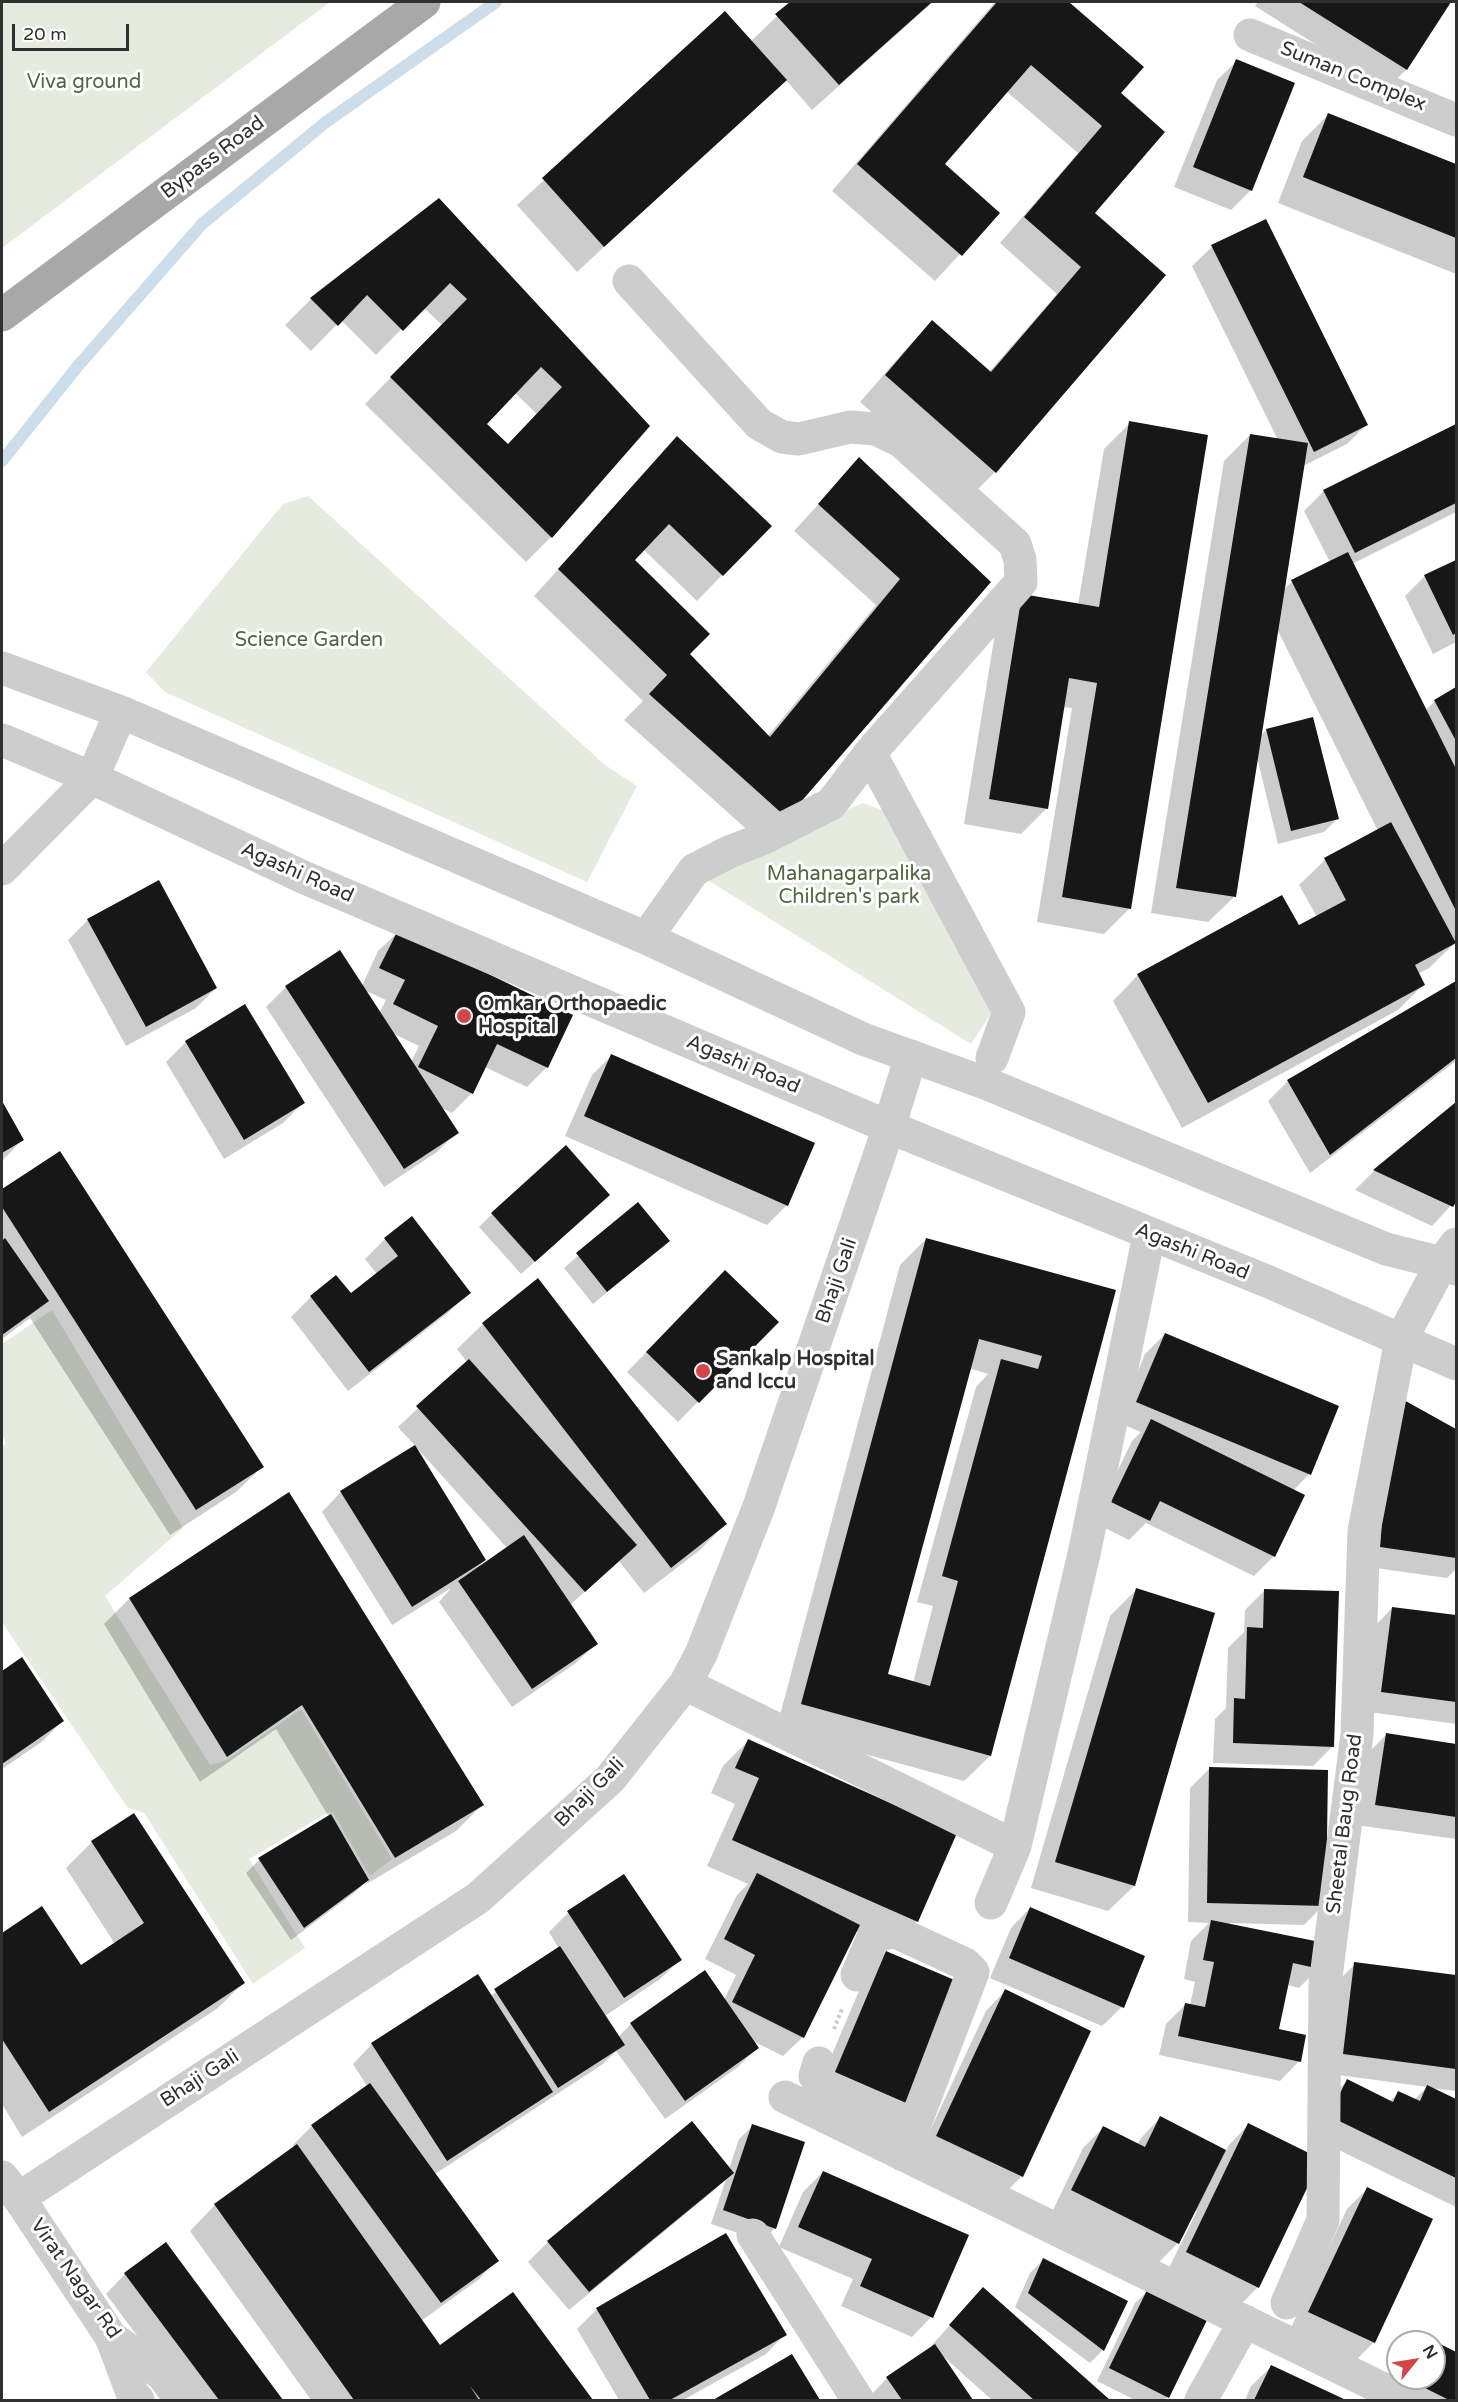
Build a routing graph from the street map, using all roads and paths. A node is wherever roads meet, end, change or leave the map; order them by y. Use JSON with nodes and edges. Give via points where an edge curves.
{"nodes":[{"id":1,"x":424,"y":2,"type":"edge"},
{"id":2,"x":1250,"y":35,"type":"dead end"},
{"id":3,"x":1456,"y":120,"type":"edge"},
{"id":4,"x":629,"y":281,"type":"dead end"},
{"id":5,"x":2,"y":315,"type":"edge"},
{"id":6,"x":2,"y":668,"type":"edge"},
{"id":7,"x":121,"y":712,"type":"junction"},
{"id":8,"x":2,"y":740,"type":"edge"},
{"id":9,"x":870,"y":753,"type":"junction"},
{"id":10,"x":92,"y":778,"type":"junction"},
{"id":11,"x":2,"y":869,"type":"edge"},
{"id":12,"x":646,"y":938,"type":"junction"},
{"id":13,"x":911,"y":1056,"type":"junction"},
{"id":14,"x":992,"y":1058,"type":"dead end"},
{"id":15,"x":889,"y":1127,"type":"junction"},
{"id":16,"x":1149,"y":1235,"type":"junction"},
{"id":17,"x":1452,"y":1259,"type":"edge"},
{"id":18,"x":1401,"y":1340,"type":"junction"},
{"id":19,"x":1456,"y":1364,"type":"edge"},
{"id":20,"x":685,"y":1684,"type":"junction"},
{"id":21,"x":1015,"y":1846,"type":"junction"},
{"id":22,"x":991,"y":1903,"type":"dead end"},
{"id":23,"x":856,"y":1975,"type":"joint"},
{"id":24,"x":819,"y":2063,"type":"joint"},
{"id":25,"x":784,"y":2097,"type":"dead end"},
{"id":26,"x":915,"y":2125,"type":"junction"},
{"id":27,"x":903,"y":2155,"type":"junction"},
{"id":28,"x":10,"y":2187,"type":"edge"},
{"id":29,"x":753,"y":2235,"type":"dead end"},
{"id":30,"x":1287,"y":2303,"type":"dead end"},
{"id":31,"x":1245,"y":2320,"type":"junction"},
{"id":32,"x":111,"y":2337,"type":"junction"},
{"id":33,"x":138,"y":2400,"type":"edge"},
{"id":34,"x":181,"y":2400,"type":"edge"},
{"id":35,"x":858,"y":2400,"type":"edge"},
{"id":36,"x":1201,"y":2400,"type":"edge"},
{"id":37,"x":1406,"y":2400,"type":"edge"}],
"edges":[{"from":1,"to":5,"type":"main road","name":"Bypass Road"},
{"from":2,"to":3,"type":"street","name":"Suman Complex"},
{"from":4,"to":9,"type":"street","via":[[759,424],[782,437],[799,439],[850,428],[876,429],[902,441],[1015,544],[1021,582]]},
{"from":6,"to":7,"type":"street"},
{"from":7,"to":10,"type":"street"},
{"from":7,"to":12,"type":"street"},
{"from":8,"to":10,"type":"street","name":"Agashi Road"},
{"from":9,"to":12,"type":"street","via":[[831,804],[694,870]]},
{"from":9,"to":14,"type":"street","via":[[1009,1012]]},
{"from":10,"to":11,"type":"street"},
{"from":10,"to":15,"type":"street","name":"Agashi Road","via":[[303,877]]},
{"from":12,"to":13,"type":"street","via":[[863,1038]]},
{"from":13,"to":15,"type":"street","name":"Bhaji Gali"},
{"from":13,"to":17,"type":"street","via":[[1386,1249]]},
{"from":15,"to":16,"type":"street","name":"Agashi Road"},
{"from":15,"to":20,"type":"street","name":"Bhaji Gali","via":[[759,1509],[701,1654]]},
{"from":16,"to":18,"type":"street","name":"Agashi Road"},
{"from":16,"to":21,"type":"street","via":[[1084,1554]]},
{"from":17,"to":18,"type":"street","name":"Sheetal Baug Road"},
{"from":18,"to":19,"type":"street","name":"Agashi Road"},
{"from":18,"to":30,"type":"street","name":"Sheetal Baug Road","via":[[1364,1531],[1357,1734],[1325,1985],[1323,2220]]},
{"from":20,"to":21,"type":"street"},
{"from":20,"to":28,"type":"street","name":"Bhaji Gali","via":[[610,1779],[478,1898]]},
{"from":21,"to":22,"type":"street"},
{"from":23,"to":24,"type":"path"},
{"from":23,"to":26,"type":"street","via":[[872,1940],[896,1932],[965,1964],[972,1972]]},
{"from":24,"to":26,"type":"street","via":[[814,2076],[821,2085]]},
{"from":25,"to":27,"type":"street"},
{"from":26,"to":27,"type":"street"},
{"from":27,"to":31,"type":"street"},
{"from":28,"to":32,"type":"street","name":"Virat Nagar Rd"},
{"from":29,"to":35,"type":"street"},
{"from":31,"to":36,"type":"street"},
{"from":31,"to":37,"type":"street"},
{"from":32,"to":33,"type":"street"},
{"from":32,"to":34,"type":"street","name":"Virat Nagar Rd","via":[[163,2375]]}]}
